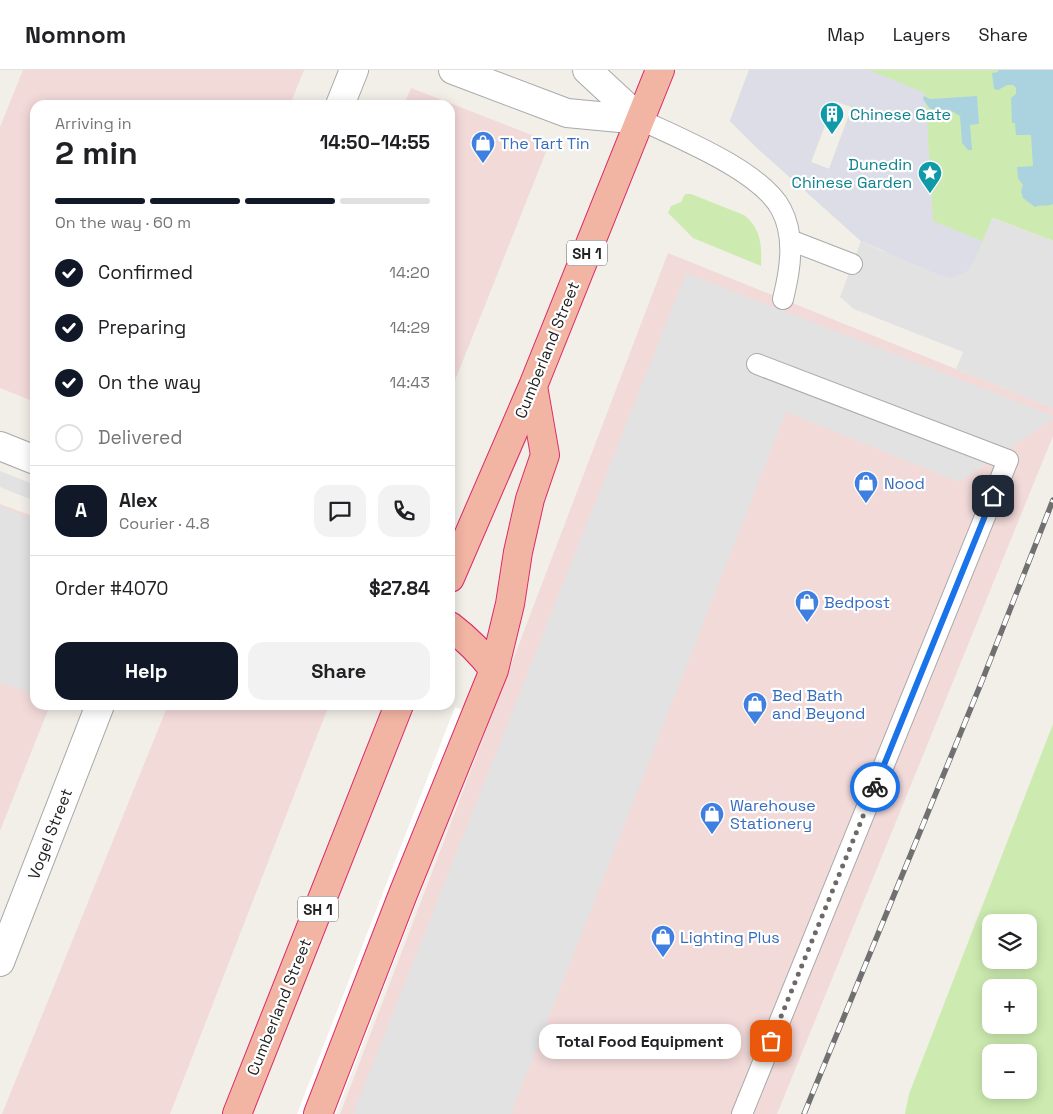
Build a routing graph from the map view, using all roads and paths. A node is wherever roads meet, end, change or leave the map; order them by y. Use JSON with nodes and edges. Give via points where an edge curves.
{"nodes":[{"id":1,"x":354,"y":70,"type":"edge"},
{"id":2,"x":453,"y":70,"type":"edge"},
{"id":3,"x":587,"y":70,"type":"edge"},
{"id":4,"x":660,"y":70,"type":"edge"},
{"id":5,"x":342,"y":100,"type":"edge"},
{"id":6,"x":640,"y":120,"type":"junction"},
{"id":7,"x":790,"y":240,"type":"junction"},
{"id":8,"x":852,"y":264,"type":"dead end"},
{"id":9,"x":783,"y":299,"type":"dead end"},
{"id":10,"x":757,"y":364,"type":"dead end"},
{"id":11,"x":533,"y":386,"type":"junction"},
{"id":12,"x":0,"y":446,"type":"edge"},
{"id":13,"x":30,"y":458,"type":"edge"},
{"id":14,"x":455,"y":566,"type":"edge"},
{"id":15,"x":455,"y":630,"type":"edge"},
{"id":16,"x":494,"y":670,"type":"junction"},
{"id":17,"x":98,"y":710,"type":"edge"},
{"id":18,"x":397,"y":710,"type":"edge"},
{"id":19,"x":0,"y":962,"type":"edge"},
{"id":20,"x":242,"y":1108,"type":"edge"},
{"id":21,"x":318,"y":1114,"type":"edge"},
{"id":22,"x":742,"y":1114,"type":"edge"}],
"edges":[{"from":1,"to":5,"type":"street"},
{"from":2,"to":6,"type":"street","via":[[567,112]]},
{"from":3,"to":6,"type":"street"},
{"from":4,"to":6,"type":"highway","number":"SH 1"},
{"from":6,"to":7,"type":"lane","via":[[707,151],[758,184],[782,210]]},
{"from":6,"to":11,"type":"highway","name":"Cumberland Street","number":"SH 1"},
{"from":7,"to":8,"type":"lane"},
{"from":7,"to":9,"type":"lane","via":[[789,274]]},
{"from":10,"to":22,"type":"lane","via":[[1008,460]]},
{"from":11,"to":14,"type":"highway","name":"Cumberland Street","number":"SH 1"},
{"from":11,"to":16,"type":"highway","via":[[545,454],[530,499]]},
{"from":12,"to":13,"type":"street"},
{"from":15,"to":16,"type":"highway"},
{"from":16,"to":21,"type":"highway"},
{"from":17,"to":19,"type":"street","name":"Vogel Street"},
{"from":18,"to":20,"type":"highway","name":"Cumberland Street","number":"SH 1"}]}
